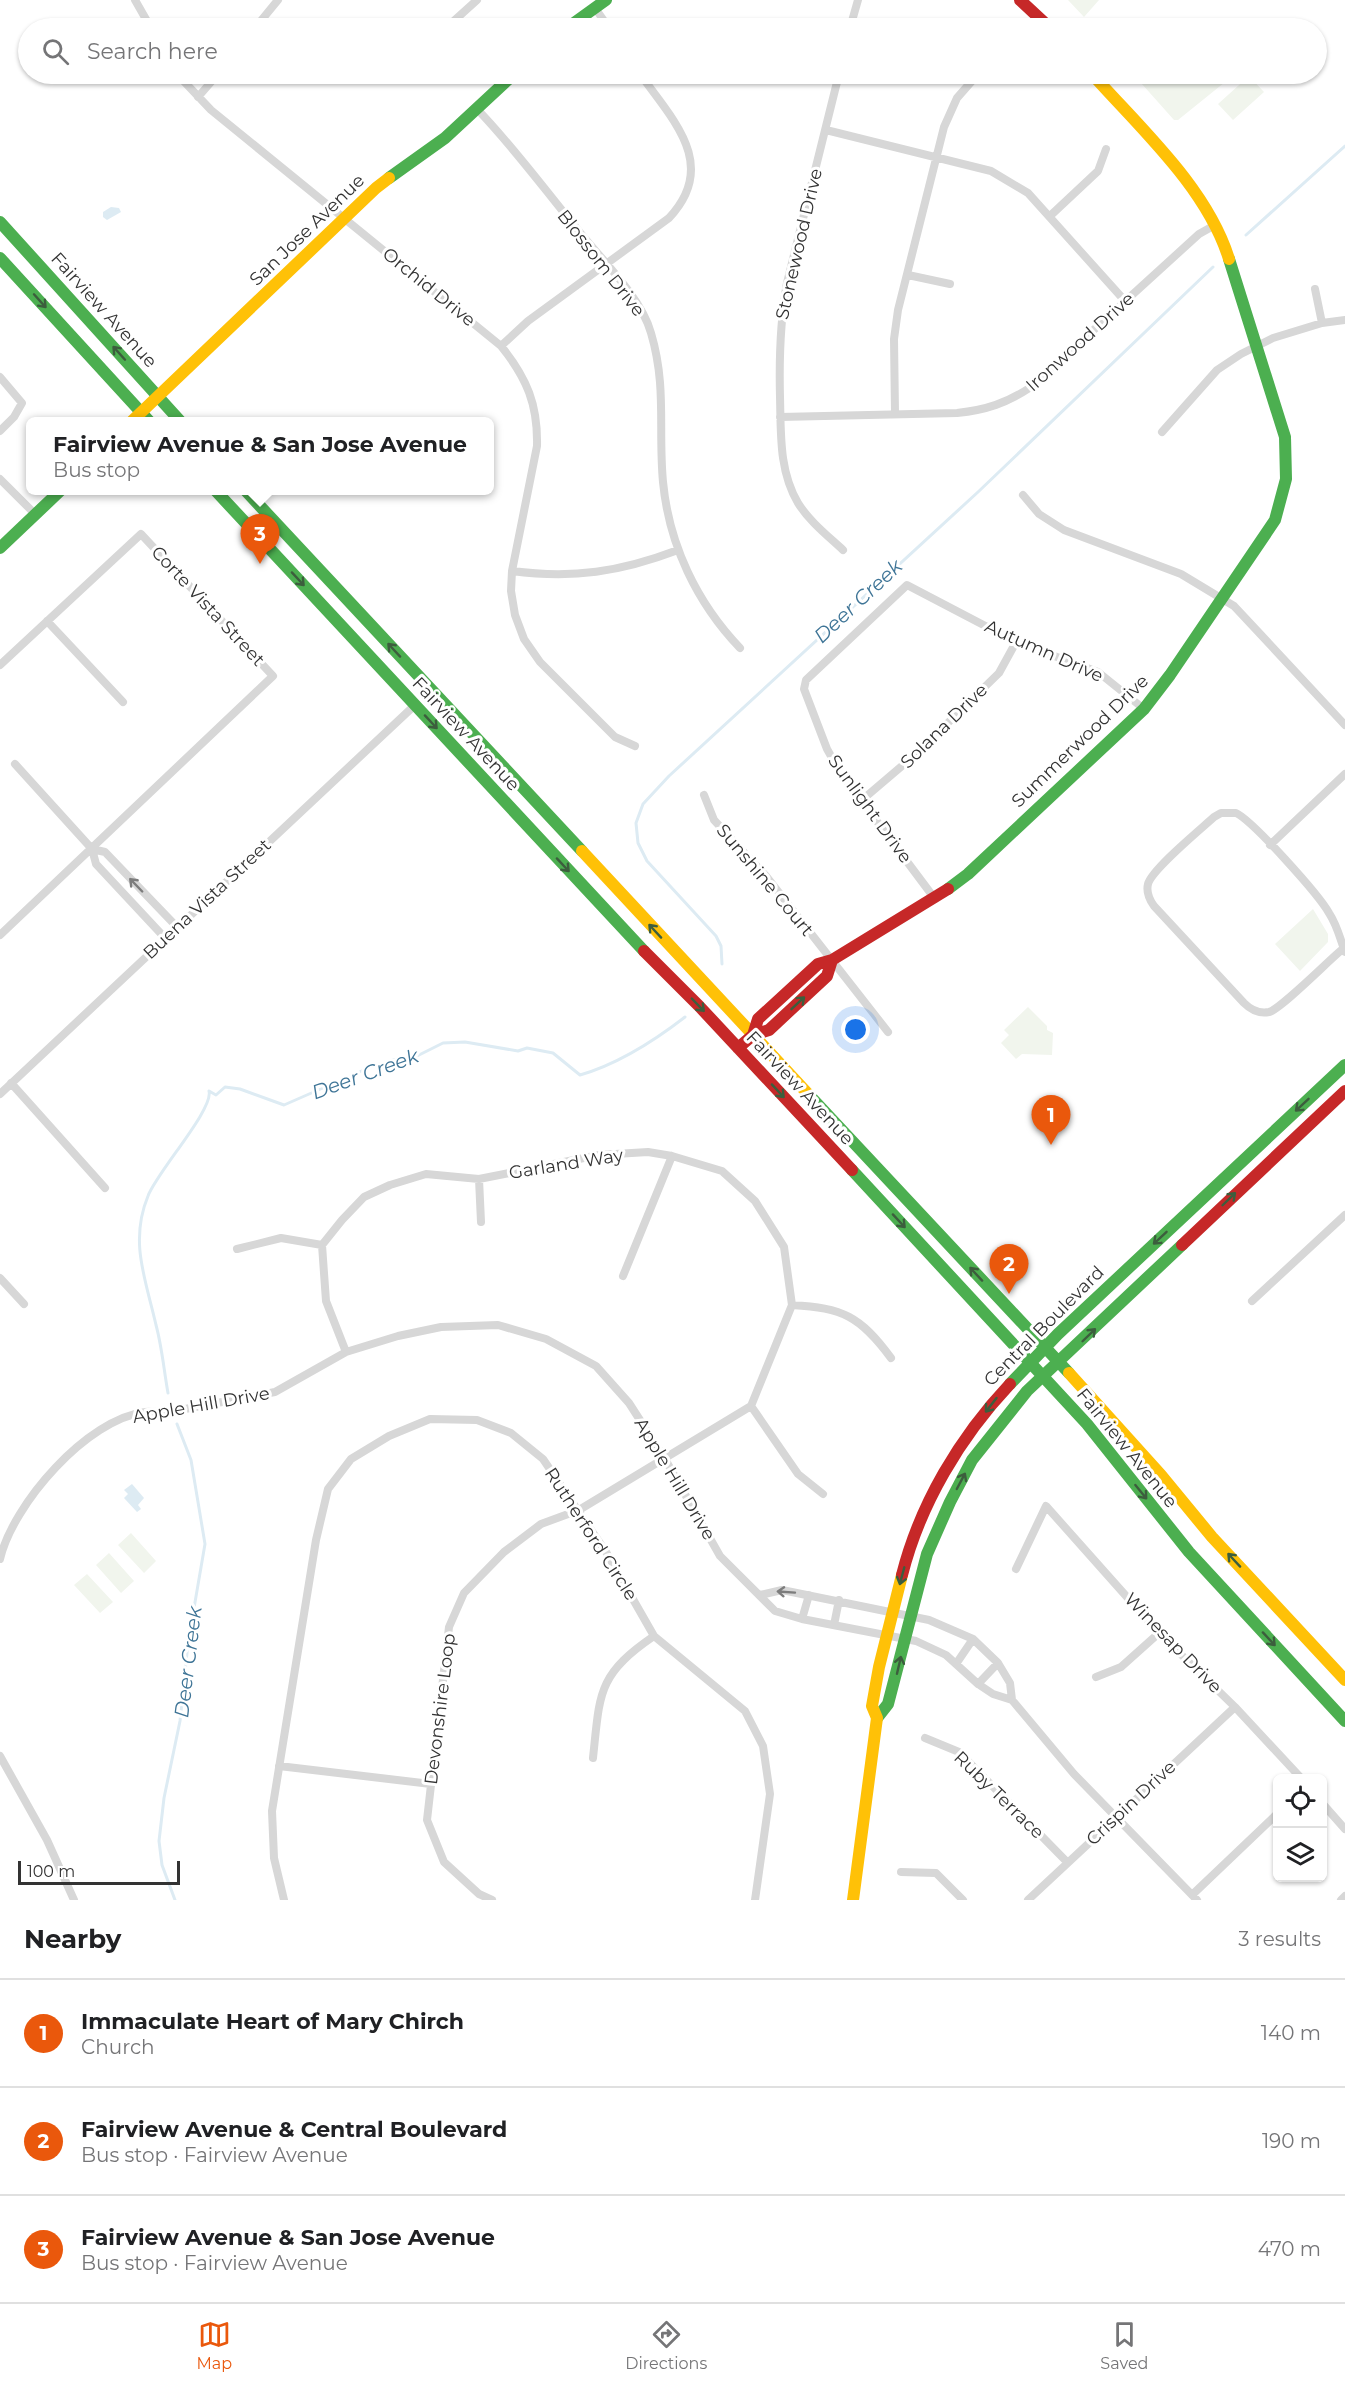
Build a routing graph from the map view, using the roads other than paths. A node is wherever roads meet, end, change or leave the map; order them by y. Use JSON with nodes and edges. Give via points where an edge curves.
{"nodes":[{"id":1,"x":135,"y":0,"type":"edge"},
{"id":2,"x":278,"y":0,"type":"edge"},
{"id":3,"x":477,"y":0,"type":"edge"},
{"id":4,"x":606,"y":0,"type":"edge"},
{"id":5,"x":858,"y":0,"type":"edge"},
{"id":6,"x":1020,"y":0,"type":"edge"},
{"id":7,"x":595,"y":8,"type":"junction"},
{"id":8,"x":145,"y":18,"type":"edge"},
{"id":9,"x":263,"y":18,"type":"edge"},
{"id":10,"x":457,"y":18,"type":"edge"},
{"id":11,"x":581,"y":18,"type":"edge"},
{"id":12,"x":602,"y":18,"type":"edge"},
{"id":13,"x":853,"y":18,"type":"edge"},
{"id":14,"x":1039,"y":18,"type":"edge"},
{"id":15,"x":186,"y":84,"type":"edge"},
{"id":16,"x":209,"y":84,"type":"edge"},
{"id":17,"x":503,"y":84,"type":"edge"},
{"id":18,"x":647,"y":84,"type":"edge"},
{"id":19,"x":836,"y":84,"type":"edge"},
{"id":20,"x":969,"y":84,"type":"edge"},
{"id":21,"x":1101,"y":84,"type":"edge"},
{"id":22,"x":198,"y":97,"type":"junction"},
{"id":23,"x":476,"y":108,"type":"junction"},
{"id":24,"x":825,"y":130,"type":"junction"},
{"id":25,"x":1106,"y":149,"type":"dead end"},
{"id":26,"x":936,"y":158,"type":"junction"},
{"id":27,"x":1050,"y":216,"type":"junction"},
{"id":28,"x":345,"y":218,"type":"junction"},
{"id":29,"x":0,"y":222,"type":"edge"},
{"id":30,"x":1215,"y":225,"type":"junction"},
{"id":31,"x":0,"y":258,"type":"edge"},
{"id":32,"x":605,"y":264,"type":"junction"},
{"id":33,"x":908,"y":274,"type":"junction"},
{"id":34,"x":950,"y":284,"type":"dead end"},
{"id":35,"x":1315,"y":289,"type":"dead end"},
{"id":36,"x":1125,"y":301,"type":"junction"},
{"id":37,"x":1345,"y":320,"type":"edge"},
{"id":38,"x":1322,"y":323,"type":"junction"},
{"id":39,"x":1257,"y":345,"type":"junction"},
{"id":40,"x":501,"y":346,"type":"junction"},
{"id":41,"x":0,"y":377,"type":"edge"},
{"id":42,"x":158,"y":396,"type":"junction"},
{"id":43,"x":141,"y":412,"type":"junction"},
{"id":44,"x":895,"y":413,"type":"junction"},
{"id":45,"x":136,"y":417,"type":"edge"},
{"id":46,"x":146,"y":417,"type":"edge"},
{"id":47,"x":177,"y":417,"type":"edge"},
{"id":48,"x":780,"y":417,"type":"junction"},
{"id":49,"x":0,"y":431,"type":"edge"},
{"id":50,"x":1162,"y":432,"type":"dead end"},
{"id":51,"x":0,"y":479,"type":"edge"},
{"id":52,"x":56,"y":495,"type":"edge"},
{"id":53,"x":220,"y":495,"type":"edge"},
{"id":54,"x":250,"y":495,"type":"edge"},
{"id":55,"x":1023,"y":495,"type":"dead end"},
{"id":56,"x":36,"y":515,"type":"junction"},
{"id":57,"x":0,"y":549,"type":"edge"},
{"id":58,"x":678,"y":550,"type":"junction"},
{"id":59,"x":843,"y":550,"type":"dead end"},
{"id":60,"x":512,"y":571,"type":"junction"},
{"id":61,"x":1223,"y":599,"type":"junction"},
{"id":62,"x":47,"y":621,"type":"junction"},
{"id":63,"x":1016,"y":642,"type":"junction"},
{"id":64,"x":740,"y":648,"type":"dead end"},
{"id":65,"x":0,"y":665,"type":"edge"},
{"id":66,"x":806,"y":680,"type":"joint"},
{"id":67,"x":123,"y":702,"type":"dead end"},
{"id":68,"x":415,"y":705,"type":"junction"},
{"id":69,"x":1144,"y":709,"type":"junction"},
{"id":70,"x":1345,"y":725,"type":"edge"},
{"id":71,"x":635,"y":746,"type":"dead end"},
{"id":72,"x":15,"y":764,"type":"dead end"},
{"id":73,"x":1345,"y":774,"type":"edge"},
{"id":74,"x":704,"y":795,"type":"dead end"},
{"id":75,"x":862,"y":800,"type":"junction"},
{"id":76,"x":1270,"y":845,"type":"junction"},
{"id":77,"x":92,"y":849,"type":"junction"},
{"id":78,"x":935,"y":898,"type":"junction"},
{"id":79,"x":177,"y":927,"type":"junction"},
{"id":80,"x":0,"y":935,"type":"edge"},
{"id":81,"x":165,"y":938,"type":"junction"},
{"id":82,"x":1345,"y":949,"type":"edge"},
{"id":83,"x":832,"y":960,"type":"junction"},
{"id":84,"x":888,"y":1032,"type":"dead end"},
{"id":85,"x":753,"y":1035,"type":"junction"},
{"id":86,"x":738,"y":1048,"type":"junction"},
{"id":87,"x":1345,"y":1065,"type":"edge"},
{"id":88,"x":11,"y":1083,"type":"junction"},
{"id":89,"x":1345,"y":1091,"type":"edge"},
{"id":90,"x":0,"y":1094,"type":"edge"},
{"id":91,"x":672,"y":1156,"type":"junction"},
{"id":92,"x":479,"y":1179,"type":"junction"},
{"id":93,"x":105,"y":1188,"type":"dead end"},
{"id":94,"x":1345,"y":1215,"type":"edge"},
{"id":95,"x":481,"y":1222,"type":"dead end"},
{"id":96,"x":322,"y":1245,"type":"junction"},
{"id":97,"x":237,"y":1249,"type":"dead end"},
{"id":98,"x":623,"y":1276,"type":"dead end"},
{"id":99,"x":0,"y":1278,"type":"edge"},
{"id":100,"x":1252,"y":1301,"type":"dead end"},
{"id":101,"x":24,"y":1304,"type":"dead end"},
{"id":102,"x":792,"y":1305,"type":"junction"},
{"id":103,"x":1045,"y":1347,"type":"junction"},
{"id":104,"x":346,"y":1352,"type":"junction"},
{"id":105,"x":891,"y":1358,"type":"dead end"},
{"id":106,"x":1030,"y":1362,"type":"junction"},
{"id":107,"x":1059,"y":1363,"type":"junction"},
{"id":108,"x":1043,"y":1377,"type":"junction"},
{"id":109,"x":751,"y":1406,"type":"junction"},
{"id":110,"x":665,"y":1459,"type":"junction"},
{"id":111,"x":823,"y":1494,"type":"dead end"},
{"id":112,"x":579,"y":1510,"type":"junction"},
{"id":113,"x":0,"y":1559,"type":"edge"},
{"id":114,"x":1016,"y":1569,"type":"dead end"},
{"id":115,"x":760,"y":1595,"type":"junction"},
{"id":116,"x":809,"y":1595,"type":"junction"},
{"id":117,"x":839,"y":1600,"type":"junction"},
{"id":118,"x":892,"y":1611,"type":"junction"},
{"id":119,"x":910,"y":1615,"type":"junction"},
{"id":120,"x":802,"y":1619,"type":"junction"},
{"id":121,"x":834,"y":1625,"type":"junction"},
{"id":122,"x":1159,"y":1633,"type":"junction"},
{"id":123,"x":654,"y":1636,"type":"junction"},
{"id":124,"x":886,"y":1636,"type":"junction"},
{"id":125,"x":973,"y":1639,"type":"junction"},
{"id":126,"x":904,"y":1640,"type":"junction"},
{"id":127,"x":998,"y":1663,"type":"junction"},
{"id":128,"x":956,"y":1664,"type":"junction"},
{"id":129,"x":1096,"y":1677,"type":"dead end"},
{"id":130,"x":1345,"y":1680,"type":"edge"},
{"id":131,"x":978,"y":1684,"type":"junction"},
{"id":132,"x":1011,"y":1700,"type":"junction"},
{"id":133,"x":1235,"y":1707,"type":"junction"},
{"id":134,"x":877,"y":1718,"type":"junction"},
{"id":135,"x":1345,"y":1721,"type":"edge"},
{"id":136,"x":925,"y":1738,"type":"dead end"},
{"id":137,"x":0,"y":1756,"type":"edge"},
{"id":138,"x":593,"y":1758,"type":"dead end"},
{"id":139,"x":279,"y":1766,"type":"junction"},
{"id":140,"x":1296,"y":1774,"type":"edge"},
{"id":141,"x":431,"y":1784,"type":"junction"},
{"id":142,"x":1327,"y":1808,"type":"edge"},
{"id":143,"x":1114,"y":1817,"type":"junction"},
{"id":144,"x":1273,"y":1818,"type":"edge"},
{"id":145,"x":1345,"y":1829,"type":"edge"},
{"id":146,"x":1067,"y":1862,"type":"junction"},
{"id":147,"x":901,"y":1872,"type":"dead end"},
{"id":148,"x":1345,"y":1896,"type":"edge"},
{"id":149,"x":1194,"y":1898,"type":"edge"},
{"id":150,"x":74,"y":1900,"type":"edge"},
{"id":151,"x":284,"y":1900,"type":"edge"},
{"id":152,"x":492,"y":1900,"type":"edge"},
{"id":153,"x":755,"y":1900,"type":"edge"},
{"id":154,"x":853,"y":1900,"type":"edge"},
{"id":155,"x":963,"y":1900,"type":"edge"},
{"id":156,"x":1028,"y":1900,"type":"edge"},
{"id":157,"x":1341,"y":1900,"type":"edge"}],
"edges":[{"from":1,"to":8,"type":"street"},
{"from":2,"to":9,"type":"street"},
{"from":3,"to":10,"type":"street"},
{"from":4,"to":7,"type":"street"},
{"from":5,"to":13,"type":"street"},
{"from":6,"to":14,"type":"street"},
{"from":7,"to":11,"type":"street"},
{"from":7,"to":12,"type":"street"},
{"from":15,"to":22,"type":"street","name":"Orchid Drive"},
{"from":16,"to":22,"type":"street"},
{"from":17,"to":23,"type":"street","name":"San Jose Avenue"},
{"from":18,"to":32,"type":"street","via":[[688,145],[693,166],[689,187],[682,204],[669,218]]},
{"from":19,"to":24,"type":"street","name":"Stonewood Drive"},
{"from":20,"to":26,"type":"street","via":[[952,108]]},
{"from":21,"to":30,"type":"street","via":[[1195,189]]},
{"from":22,"to":28,"type":"street","name":"Orchid Drive"},
{"from":23,"to":28,"type":"street","name":"San Jose Avenue"},
{"from":23,"to":32,"type":"street","name":"Blossom Drive"},
{"from":24,"to":26,"type":"street"},
{"from":24,"to":48,"type":"street","name":"Stonewood Drive","via":[[782,311]]},
{"from":25,"to":27,"type":"street","via":[[1098,171]]},
{"from":26,"to":27,"type":"street","via":[[991,171],[1010,180]]},
{"from":26,"to":33,"type":"street"},
{"from":27,"to":36,"type":"street"},
{"from":28,"to":40,"type":"street","name":"Orchid Drive"},
{"from":28,"to":42,"type":"street","name":"San Jose Avenue"},
{"from":42,"to":29,"type":"street","name":"Fairview Avenue","one_way":true},
{"from":30,"to":36,"type":"street","name":"Ironwood Drive","via":[[1199,234]]},
{"from":30,"to":39,"type":"street"},
{"from":31,"to":43,"type":"street","one_way":true},
{"from":32,"to":40,"type":"street"},
{"from":32,"to":58,"type":"street","name":"Blossom Drive","via":[[651,331],[662,385],[663,482]]},
{"from":33,"to":34,"type":"street"},
{"from":33,"to":44,"type":"street","via":[[894,339]]},
{"from":35,"to":38,"type":"street"},
{"from":36,"to":44,"type":"street","name":"Ironwood Drive","via":[[1031,387],[1011,400],[984,410]]},
{"from":37,"to":38,"type":"street"},
{"from":38,"to":39,"type":"street"},
{"from":39,"to":50,"type":"street","via":[[1217,370]]},
{"from":39,"to":61,"type":"street","name":"Summerwood Drive","via":[[1285,437],[1286,479],[1275,520]]},
{"from":40,"to":60,"type":"street","name":"Orchid Drive","via":[[525,380],[537,432]]},
{"from":41,"to":49,"type":"street","via":[[22,403]]},
{"from":42,"to":43,"type":"street","name":"San Jose Avenue"},
{"from":42,"to":47,"type":"street","name":"Fairview Avenue"},
{"from":43,"to":45,"type":"street","name":"San Jose Avenue"},
{"from":43,"to":46,"type":"street"},
{"from":44,"to":48,"type":"street","name":"Ironwood Drive"},
{"from":48,"to":59,"type":"street","name":"Stonewood Drive","via":[[783,463],[789,485],[800,506]]},
{"from":51,"to":56,"type":"street"},
{"from":52,"to":56,"type":"street"},
{"from":53,"to":68,"type":"street","name":"Fairview Avenue","one_way":true},
{"from":85,"to":54,"type":"street","name":"Fairview Avenue","one_way":true},
{"from":55,"to":61,"type":"street","via":[[1039,514],[1064,530],[1181,574]]},
{"from":56,"to":57,"type":"street"},
{"from":58,"to":60,"type":"street","via":[[645,563],[590,573],[548,576]]},
{"from":58,"to":64,"type":"street","name":"Blossom Drive","via":[[710,612]]},
{"from":60,"to":71,"type":"street","name":"Orchid Drive","via":[[515,615],[524,639],[540,662],[615,737]]},
{"from":61,"to":69,"type":"street","name":"Summerwood Drive"},
{"from":61,"to":70,"type":"street","via":[[1234,606]]},
{"from":62,"to":65,"type":"street","name":"Corte Vista Street"},
{"from":62,"to":67,"type":"street"},
{"from":62,"to":77,"type":"street","name":"Corte Vista Street","via":[[141,534],[273,676]]},
{"from":63,"to":66,"type":"street","name":"Autumn Drive","via":[[907,585]]},
{"from":63,"to":69,"type":"street","name":"Autumn Drive","via":[[1098,672]]},
{"from":63,"to":75,"type":"street","name":"Solana Drive","via":[[999,673]]},
{"from":66,"to":75,"type":"street","name":"Sunlight Drive","via":[[804,688],[827,749]]},
{"from":68,"to":79,"type":"street","name":"Buena Vista Street"},
{"from":68,"to":86,"type":"street","name":"Fairview Avenue","one_way":true},
{"from":69,"to":78,"type":"street","name":"Summerwood Drive","via":[[968,874]]},
{"from":72,"to":77,"type":"street"},
{"from":73,"to":76,"type":"street"},
{"from":74,"to":83,"type":"street","name":"Sunshine Court","via":[[714,820],[766,876]]},
{"from":75,"to":78,"type":"street","name":"Sunlight Drive"},
{"from":76,"to":82,"type":"street","via":[[1324,905]]},
{"from":76,"to":82,"type":"street","via":[[1241,815],[1221,813],[1150,878],[1148,894],[1154,906],[1254,1011],[1267,1012],[1278,1007]]},
{"from":79,"to":77,"type":"street","one_way":true,"via":[[105,852]]},
{"from":77,"to":80,"type":"street","name":"Corte Vista Street"},
{"from":77,"to":81,"type":"street","via":[[96,864]]},
{"from":78,"to":83,"type":"street","name":"Summerwood Drive"},
{"from":79,"to":81,"type":"street","name":"Buena Vista Street"},
{"from":81,"to":88,"type":"street","name":"Buena Vista Street"},
{"from":83,"to":84,"type":"street","name":"Sunshine Court"},
{"from":83,"to":85,"type":"street","name":"Summerwood Drive","via":[[818,964],[758,1019]]},
{"from":85,"to":86,"type":"street","name":"Summerwood Drive"},
{"from":103,"to":85,"type":"street","name":"Fairview Avenue","one_way":true},
{"from":86,"to":106,"type":"street","name":"Fairview Avenue","one_way":true},
{"from":87,"to":103,"type":"street","name":"Central Boulevard","one_way":true},
{"from":88,"to":90,"type":"street","name":"Buena Vista Street"},
{"from":88,"to":93,"type":"street"},
{"from":107,"to":89,"type":"street","name":"Central Boulevard","one_way":true},
{"from":91,"to":92,"type":"street","name":"Garland Way","via":[[648,1152],[599,1155]]},
{"from":91,"to":98,"type":"street"},
{"from":91,"to":102,"type":"street","name":"Garland Way","via":[[722,1171],[755,1201],[784,1247]]},
{"from":92,"to":95,"type":"street"},
{"from":92,"to":96,"type":"street","name":"Garland Way","via":[[426,1174],[390,1185],[364,1197]]},
{"from":94,"to":100,"type":"street"},
{"from":96,"to":97,"type":"street","via":[[281,1238]]},
{"from":96,"to":104,"type":"street","via":[[326,1301]]},
{"from":99,"to":101,"type":"street"},
{"from":102,"to":105,"type":"street","via":[[826,1307],[852,1318],[875,1335]]},
{"from":102,"to":109,"type":"street","name":"Garland Way"},
{"from":103,"to":106,"type":"street","name":"Central Boulevard"},
{"from":103,"to":107,"type":"street","name":"Fairview Avenue"},
{"from":104,"to":110,"type":"street","name":"Apple Hill Drive","via":[[441,1327],[498,1325],[546,1339],[596,1366],[629,1403]]},
{"from":104,"to":113,"type":"street","name":"Apple Hill Drive","via":[[275,1392],[164,1413],[147,1411],[94,1434],[63,1460],[28,1499],[4,1543]]},
{"from":106,"to":108,"type":"street","name":"Fairview Avenue"},
{"from":106,"to":118,"type":"street","name":"Central Boulevard","one_way":true,"via":[[957,1450],[909,1548]]},
{"from":107,"to":108,"type":"street","name":"Central Boulevard"},
{"from":130,"to":107,"type":"street","name":"Fairview Avenue","one_way":true},
{"from":119,"to":108,"type":"street","name":"Central Boulevard","one_way":true,"via":[[927,1554],[972,1460],[1009,1412]]},
{"from":108,"to":135,"type":"street","name":"Fairview Avenue","one_way":true,"via":[[1087,1424],[1189,1552]]},
{"from":109,"to":110,"type":"street"},
{"from":109,"to":111,"type":"street","via":[[798,1473]]},
{"from":110,"to":112,"type":"street","name":"Devonshire Loop"},
{"from":110,"to":115,"type":"street","name":"Apple Hill Drive","via":[[720,1556]]},
{"from":112,"to":123,"type":"street","name":"Rutherford Circle"},
{"from":112,"to":139,"type":"street","name":"Rutherford Circle","via":[[543,1460],[511,1433],[477,1420],[430,1419],[389,1436],[351,1459],[328,1489],[316,1540]]},
{"from":112,"to":141,"type":"street","name":"Devonshire Loop","via":[[541,1524],[504,1552],[464,1593],[448,1627]]},
{"from":114,"to":122,"type":"street","name":"Winesap Drive","via":[[1046,1506]]},
{"from":116,"to":115,"type":"street","name":"Apple Hill Drive","one_way":true,"via":[[782,1590]]},
{"from":115,"to":120,"type":"street","name":"Apple Hill Drive","via":[[775,1611]]},
{"from":116,"to":117,"type":"street","name":"Apple Hill Drive"},
{"from":116,"to":120,"type":"street"},
{"from":117,"to":118,"type":"street","name":"Apple Hill Drive"},
{"from":117,"to":121,"type":"street"},
{"from":118,"to":119,"type":"street","name":"Apple Hill Drive"},
{"from":118,"to":124,"type":"street","name":"Central Boulevard"},
{"from":119,"to":125,"type":"street","name":"Apple Hill Drive"},
{"from":119,"to":126,"type":"street","name":"Central Boulevard"},
{"from":120,"to":121,"type":"street","name":"Apple Hill Drive"},
{"from":121,"to":124,"type":"street","name":"Apple Hill Drive"},
{"from":122,"to":129,"type":"street","via":[[1121,1667]]},
{"from":122,"to":133,"type":"street","name":"Winesap Drive"},
{"from":123,"to":138,"type":"street","via":[[613,1670],[599,1699]]},
{"from":123,"to":153,"type":"street","name":"Rutherford Circle","via":[[745,1711],[764,1746],[770,1794]]},
{"from":124,"to":126,"type":"street","name":"Apple Hill Drive"},
{"from":124,"to":134,"type":"street","name":"Central Boulevard","via":[[872,1706]]},
{"from":125,"to":127,"type":"street","name":"Apple Hill Drive"},
{"from":125,"to":128,"type":"street"},
{"from":126,"to":128,"type":"street","name":"Apple Hill Drive","via":[[916,1641]]},
{"from":134,"to":126,"type":"street","name":"Central Boulevard","one_way":true,"via":[[888,1704]]},
{"from":127,"to":131,"type":"street"},
{"from":127,"to":132,"type":"street","name":"Apple Hill Drive","via":[[1010,1683]]},
{"from":128,"to":131,"type":"street","name":"Apple Hill Drive"},
{"from":131,"to":132,"type":"street","name":"Apple Hill Drive"},
{"from":132,"to":143,"type":"street","name":"Apple Hill Drive"},
{"from":133,"to":140,"type":"street","name":"Winesap Drive"},
{"from":133,"to":143,"type":"street","name":"Crispin Drive"},
{"from":134,"to":154,"type":"street","name":"Central Boulevard"},
{"from":136,"to":146,"type":"street","name":"Ruby Terrace","via":[[959,1752]]},
{"from":137,"to":150,"type":"street","via":[[47,1840]]},
{"from":139,"to":141,"type":"street"},
{"from":139,"to":151,"type":"street","name":"Rutherford Circle","via":[[272,1811],[274,1858]]},
{"from":141,"to":152,"type":"street","name":"Devonshire Loop","via":[[427,1820],[444,1862],[479,1894]]},
{"from":142,"to":145,"type":"street"},
{"from":143,"to":146,"type":"street","name":"Crispin Drive"},
{"from":143,"to":149,"type":"street","name":"Apple Hill Drive"},
{"from":144,"to":149,"type":"street"},
{"from":146,"to":156,"type":"street","name":"Crispin Drive"},
{"from":147,"to":155,"type":"street","via":[[936,1873]]},
{"from":148,"to":157,"type":"street"}]}
